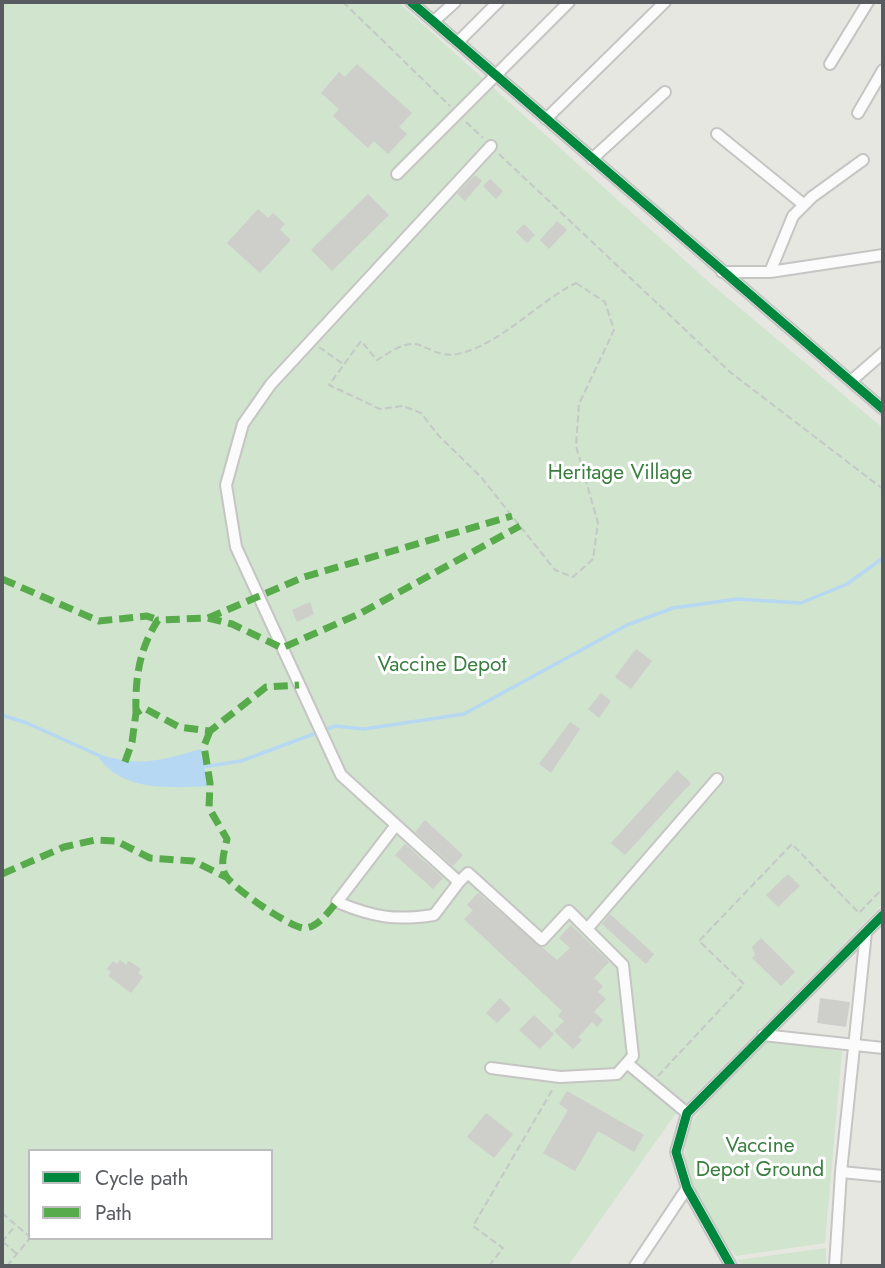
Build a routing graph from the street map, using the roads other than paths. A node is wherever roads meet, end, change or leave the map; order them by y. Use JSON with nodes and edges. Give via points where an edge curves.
{"nodes":[{"id":1,"x":411,"y":2,"type":"edge"},
{"id":2,"x":455,"y":2,"type":"edge"},
{"id":3,"x":498,"y":2,"type":"edge"},
{"id":4,"x":569,"y":2,"type":"edge"},
{"id":5,"x":664,"y":2,"type":"edge"},
{"id":6,"x":868,"y":2,"type":"edge"},
{"id":7,"x":434,"y":22,"type":"junction"},
{"id":8,"x":458,"y":42,"type":"junction"},
{"id":9,"x":830,"y":64,"type":"dead end"},
{"id":10,"x":883,"y":70,"type":"edge"},
{"id":11,"x":496,"y":75,"type":"junction"},
{"id":12,"x":665,"y":92,"type":"dead end"},
{"id":13,"x":858,"y":113,"type":"dead end"},
{"id":14,"x":546,"y":119,"type":"junction"},
{"id":15,"x":717,"y":134,"type":"dead end"},
{"id":16,"x":491,"y":146,"type":"road end"},
{"id":17,"x":593,"y":159,"type":"junction"},
{"id":18,"x":863,"y":160,"type":"dead end"},
{"id":19,"x":397,"y":174,"type":"dead end"},
{"id":20,"x":803,"y":204,"type":"junction"},
{"id":21,"x":883,"y":255,"type":"edge"},
{"id":22,"x":722,"y":272,"type":"junction"},
{"id":23,"x":770,"y":272,"type":"junction"},
{"id":24,"x":883,"y":353,"type":"edge"},
{"id":25,"x":851,"y":382,"type":"junction"},
{"id":26,"x":883,"y":409,"type":"edge"},
{"id":27,"x":717,"y":779,"type":"dead end"},
{"id":28,"x":396,"y":825,"type":"junction"},
{"id":29,"x":459,"y":882,"type":"junction"},
{"id":30,"x":883,"y":915,"type":"edge"},
{"id":31,"x":587,"y":929,"type":"junction"},
{"id":32,"x":866,"y":932,"type":"junction"},
{"id":33,"x":764,"y":1035,"type":"junction"},
{"id":34,"x":853,"y":1045,"type":"junction"},
{"id":35,"x":883,"y":1048,"type":"edge"},
{"id":36,"x":627,"y":1063,"type":"junction"},
{"id":37,"x":491,"y":1068,"type":"dead end"},
{"id":38,"x":687,"y":1113,"type":"junction"},
{"id":39,"x":841,"y":1172,"type":"junction"},
{"id":40,"x":883,"y":1176,"type":"edge"},
{"id":41,"x":687,"y":1188,"type":"junction"},
{"id":42,"x":635,"y":1266,"type":"edge"},
{"id":43,"x":731,"y":1266,"type":"edge"},
{"id":44,"x":835,"y":1266,"type":"edge"}],
"edges":[{"from":1,"to":7,"type":"street"},
{"from":2,"to":7,"type":"street"},
{"from":3,"to":8,"type":"street"},
{"from":4,"to":11,"type":"street"},
{"from":5,"to":14,"type":"street"},
{"from":6,"to":9,"type":"street"},
{"from":7,"to":8,"type":"street"},
{"from":8,"to":11,"type":"street"},
{"from":10,"to":13,"type":"street"},
{"from":11,"to":14,"type":"street"},
{"from":11,"to":19,"type":"street"},
{"from":12,"to":17,"type":"street"},
{"from":14,"to":17,"type":"street"},
{"from":15,"to":20,"type":"street"},
{"from":16,"to":28,"type":"street","via":[[271,384],[243,424],[226,485],[236,547],[341,775]]},
{"from":17,"to":22,"type":"street"},
{"from":18,"to":20,"type":"street"},
{"from":20,"to":23,"type":"street","via":[[793,216]]},
{"from":21,"to":23,"type":"street"},
{"from":22,"to":23,"type":"street"},
{"from":22,"to":25,"type":"street"},
{"from":24,"to":25,"type":"street"},
{"from":25,"to":26,"type":"street"},
{"from":27,"to":31,"type":"street"},
{"from":28,"to":29,"type":"street"},
{"from":28,"to":29,"type":"street","via":[[337,902],[374,917],[411,919],[434,915]]},
{"from":29,"to":31,"type":"street","via":[[468,873],[542,940],[569,912]]},
{"from":30,"to":32,"type":"street"},
{"from":31,"to":36,"type":"street","via":[[623,965],[633,1056]]},
{"from":32,"to":33,"type":"street"},
{"from":32,"to":34,"type":"street"},
{"from":33,"to":34,"type":"street"},
{"from":33,"to":38,"type":"street"},
{"from":34,"to":35,"type":"street"},
{"from":34,"to":39,"type":"street"},
{"from":36,"to":37,"type":"street","via":[[617,1074],[560,1077]]},
{"from":36,"to":38,"type":"street"},
{"from":38,"to":41,"type":"street","via":[[676,1152]]},
{"from":39,"to":40,"type":"street"},
{"from":39,"to":44,"type":"street"},
{"from":41,"to":42,"type":"street"},
{"from":41,"to":43,"type":"street"}]}
